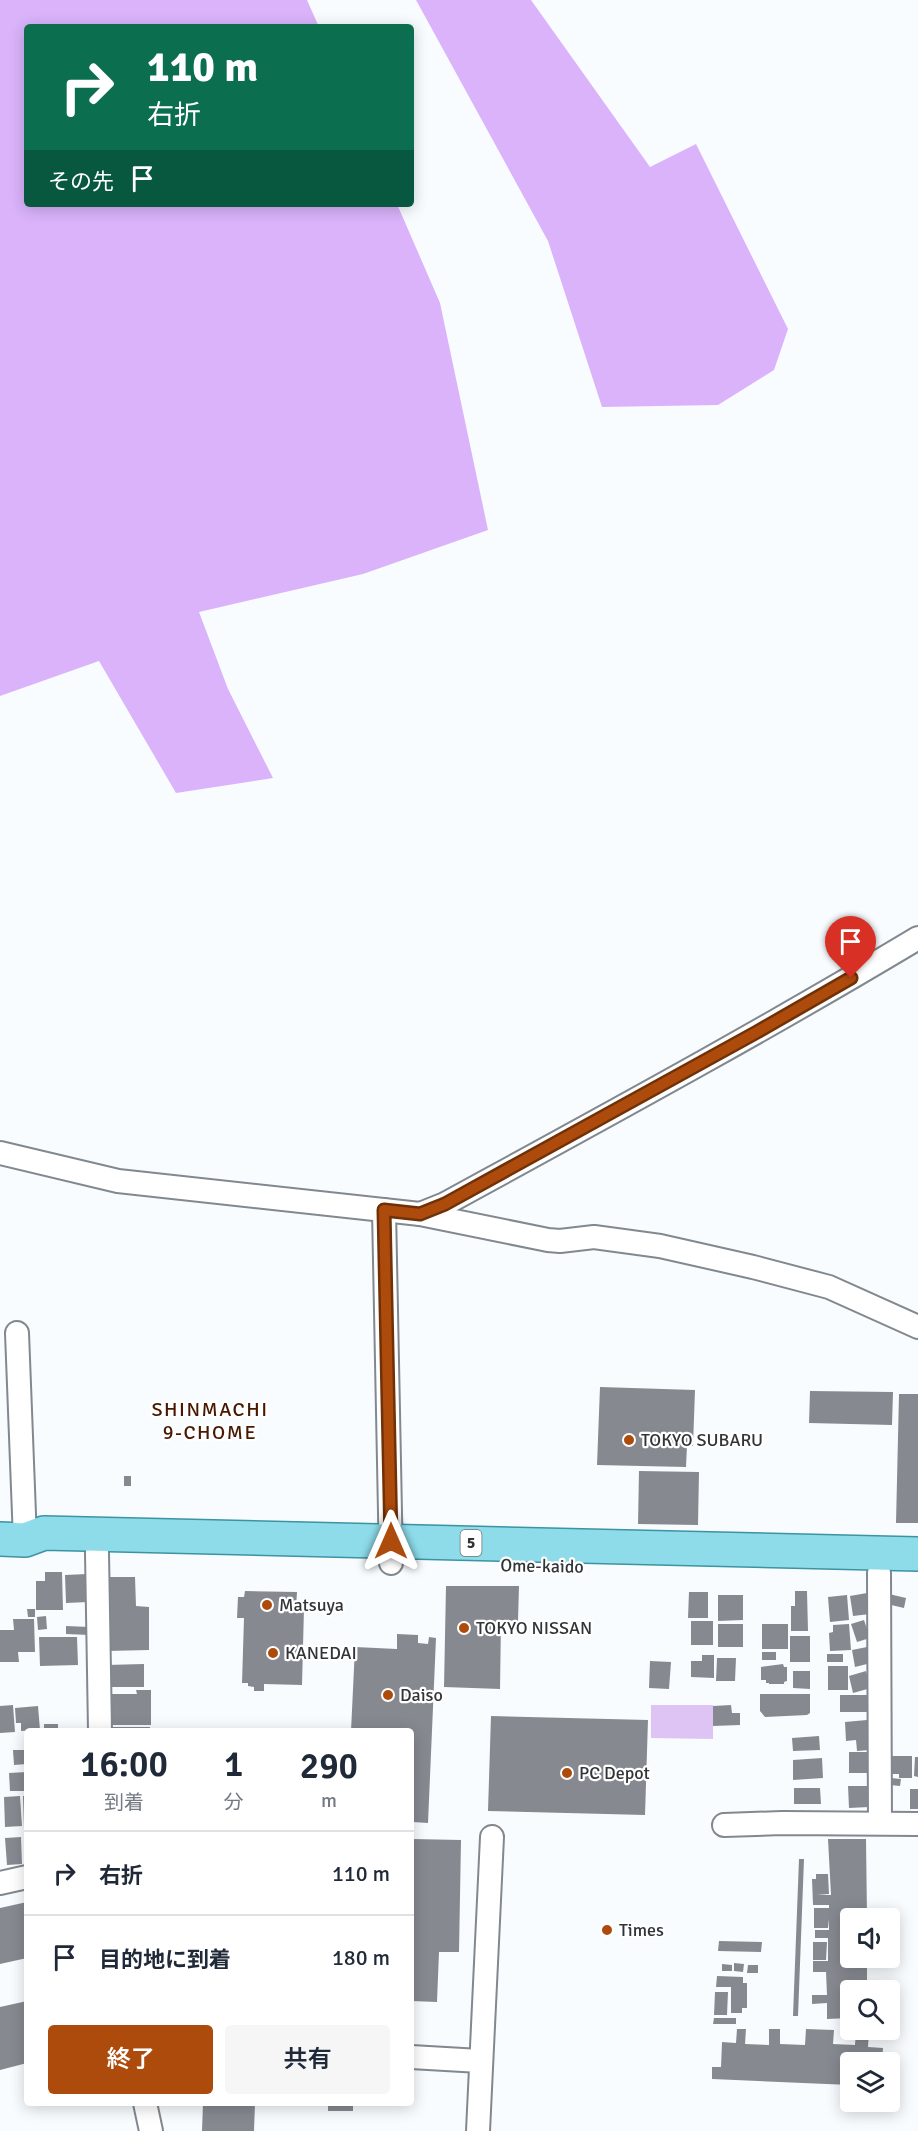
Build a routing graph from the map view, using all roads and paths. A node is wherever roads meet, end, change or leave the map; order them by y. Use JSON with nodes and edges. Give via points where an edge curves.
{"nodes":[{"id":1,"x":918,"y":938,"type":"edge"},
{"id":2,"x":0,"y":1153,"type":"edge"},
{"id":3,"x":384,"y":1210,"type":"junction"},
{"id":4,"x":420,"y":1214,"type":"junction"},
{"id":5,"x":918,"y":1327,"type":"edge"},
{"id":6,"x":16,"y":1333,"type":"dead end"},
{"id":7,"x":12,"y":1539,"type":"edge"},
{"id":8,"x":391,"y":1552,"type":"junction"},
{"id":9,"x":97,"y":1553,"type":"junction"},
{"id":10,"x":918,"y":1554,"type":"edge"},
{"id":11,"x":879,"y":1573,"type":"junction"},
{"id":12,"x":918,"y":1574,"type":"edge"},
{"id":13,"x":100,"y":1728,"type":"edge"},
{"id":14,"x":880,"y":1824,"type":"junction"},
{"id":15,"x":918,"y":1824,"type":"edge"},
{"id":16,"x":724,"y":1825,"type":"dead end"},
{"id":17,"x":492,"y":1837,"type":"dead end"},
{"id":18,"x":24,"y":1878,"type":"edge"},
{"id":19,"x":0,"y":1883,"type":"edge"},
{"id":20,"x":414,"y":2057,"type":"edge"},
{"id":21,"x":480,"y":2061,"type":"junction"},
{"id":22,"x":146,"y":2106,"type":"edge"},
{"id":23,"x":151,"y":2131,"type":"edge"},
{"id":24,"x":477,"y":2131,"type":"edge"}],
"edges":[{"from":1,"to":4,"type":"street","via":[[651,1091]]},
{"from":2,"to":3,"type":"street","via":[[118,1180]]},
{"from":3,"to":4,"type":"street"},
{"from":3,"to":8,"type":"street"},
{"from":4,"to":5,"type":"street","via":[[548,1240],[594,1238],[660,1246],[829,1287]]},
{"from":6,"to":7,"type":"street"},
{"from":7,"to":8,"type":"main road","name":"Ome-kaido","number":"5","via":[[44,1533]]},
{"from":7,"to":9,"type":"main road","name":"Ome-kaido","number":"5","via":[[42,1551]]},
{"from":8,"to":9,"type":"main road","name":"Ome-kaido","number":"5"},
{"from":8,"to":10,"type":"main road","name":"Ome-kaido","number":"5"},
{"from":8,"to":11,"type":"main road","name":"Ome-kaido","number":"5"},
{"from":9,"to":13,"type":"street"},
{"from":11,"to":12,"type":"main road","name":"Ome-kaido","number":"5"},
{"from":11,"to":14,"type":"street"},
{"from":14,"to":15,"type":"street"},
{"from":14,"to":16,"type":"street"},
{"from":17,"to":21,"type":"street"},
{"from":18,"to":19,"type":"street"},
{"from":20,"to":21,"type":"street"},
{"from":21,"to":24,"type":"street"},
{"from":22,"to":23,"type":"street"}]}
